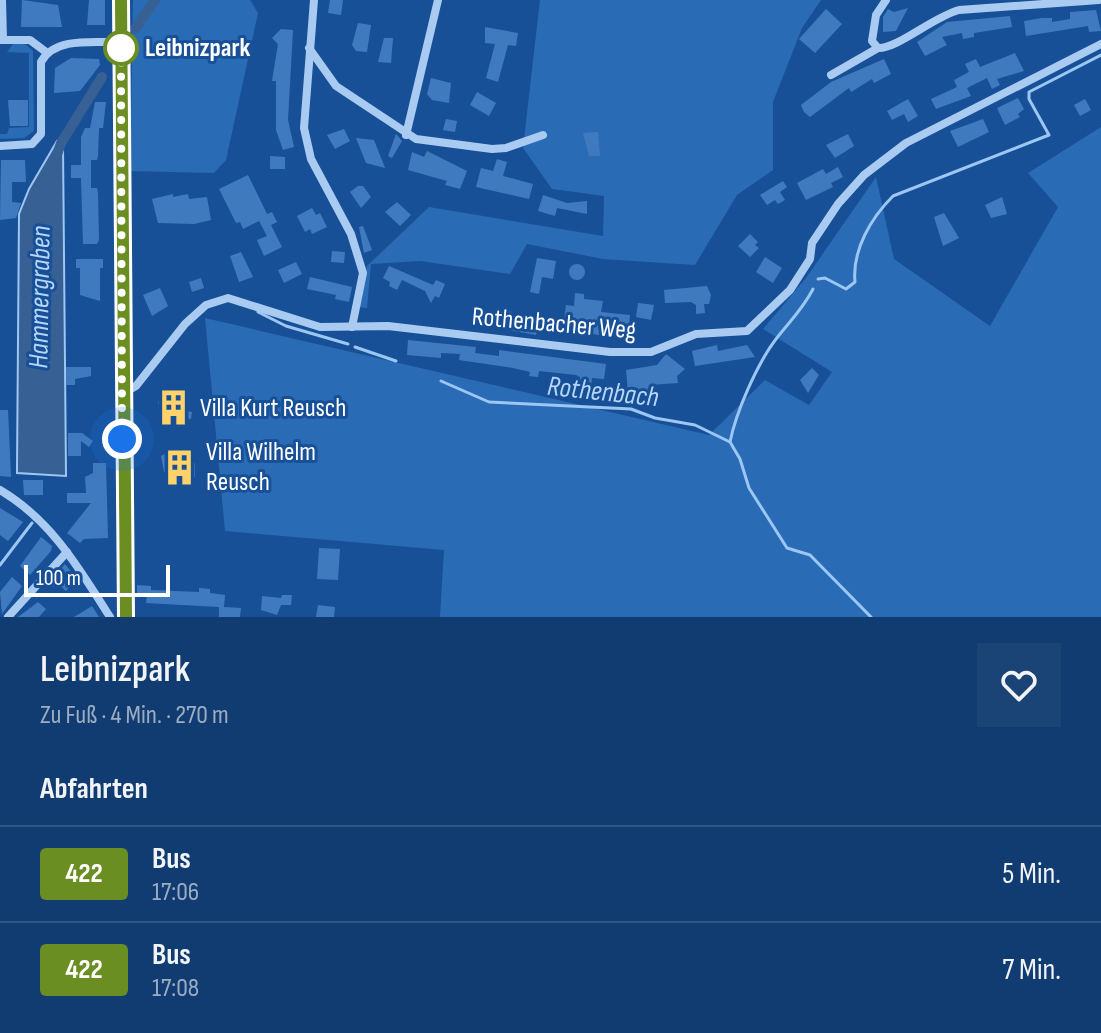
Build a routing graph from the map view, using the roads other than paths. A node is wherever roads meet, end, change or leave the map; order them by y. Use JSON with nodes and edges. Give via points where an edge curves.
{"nodes":[{"id":1,"x":2,"y":0,"type":"edge"},
{"id":2,"x":121,"y":0,"type":"edge"},
{"id":3,"x":314,"y":0,"type":"edge"},
{"id":4,"x":438,"y":0,"type":"edge"},
{"id":5,"x":886,"y":0,"type":"edge"},
{"id":6,"x":1099,"y":0,"type":"edge"},
{"id":7,"x":1,"y":40,"type":"edge"},
{"id":8,"x":121,"y":42,"type":"junction"},
{"id":9,"x":1101,"y":44,"type":"edge"},
{"id":10,"x":309,"y":48,"type":"junction"},
{"id":11,"x":878,"y":48,"type":"junction"},
{"id":12,"x":46,"y":52,"type":"junction"},
{"id":13,"x":831,"y":75,"type":"dead end"},
{"id":14,"x":406,"y":135,"type":"junction"},
{"id":15,"x":543,"y":135,"type":"dead end"},
{"id":16,"x":0,"y":146,"type":"edge"},
{"id":17,"x":352,"y":327,"type":"junction"},
{"id":18,"x":122,"y":395,"type":"junction"},
{"id":19,"x":0,"y":490,"type":"edge"},
{"id":20,"x":67,"y":552,"type":"junction"},
{"id":21,"x":8,"y":617,"type":"edge"},
{"id":22,"x":110,"y":617,"type":"edge"},
{"id":23,"x":126,"y":617,"type":"edge"}],
"edges":[{"from":1,"to":7,"type":"street"},
{"from":2,"to":8,"type":"main road"},
{"from":3,"to":10,"type":"street"},
{"from":4,"to":14,"type":"street"},
{"from":5,"to":11,"type":"street","via":[[871,30]]},
{"from":6,"to":11,"type":"street","via":[[959,10]]},
{"from":7,"to":12,"type":"street","via":[[30,40]]},
{"from":8,"to":12,"type":"street","via":[[70,44]]},
{"from":8,"to":18,"type":"main road"},
{"from":9,"to":17,"type":"street","name":"Rothenbacher Weg","via":[[906,143],[864,175],[812,243],[810,259],[790,290],[747,331],[696,334],[651,352],[637,352],[388,326]]},
{"from":10,"to":14,"type":"street","via":[[336,86]]},
{"from":10,"to":17,"type":"street","via":[[304,128],[311,159],[351,234],[363,273]]},
{"from":11,"to":13,"type":"street"},
{"from":12,"to":16,"type":"street","via":[[41,62],[41,134],[32,144]]},
{"from":14,"to":15,"type":"street","via":[[492,149]]},
{"from":17,"to":18,"type":"street","name":"Rothenbacher Weg","via":[[320,327],[234,298],[217,300],[185,324],[136,386]]},
{"from":18,"to":23,"type":"main road"},
{"from":19,"to":20,"type":"street","via":[[40,517]]},
{"from":20,"to":21,"type":"street"},
{"from":20,"to":22,"type":"street"}]}
